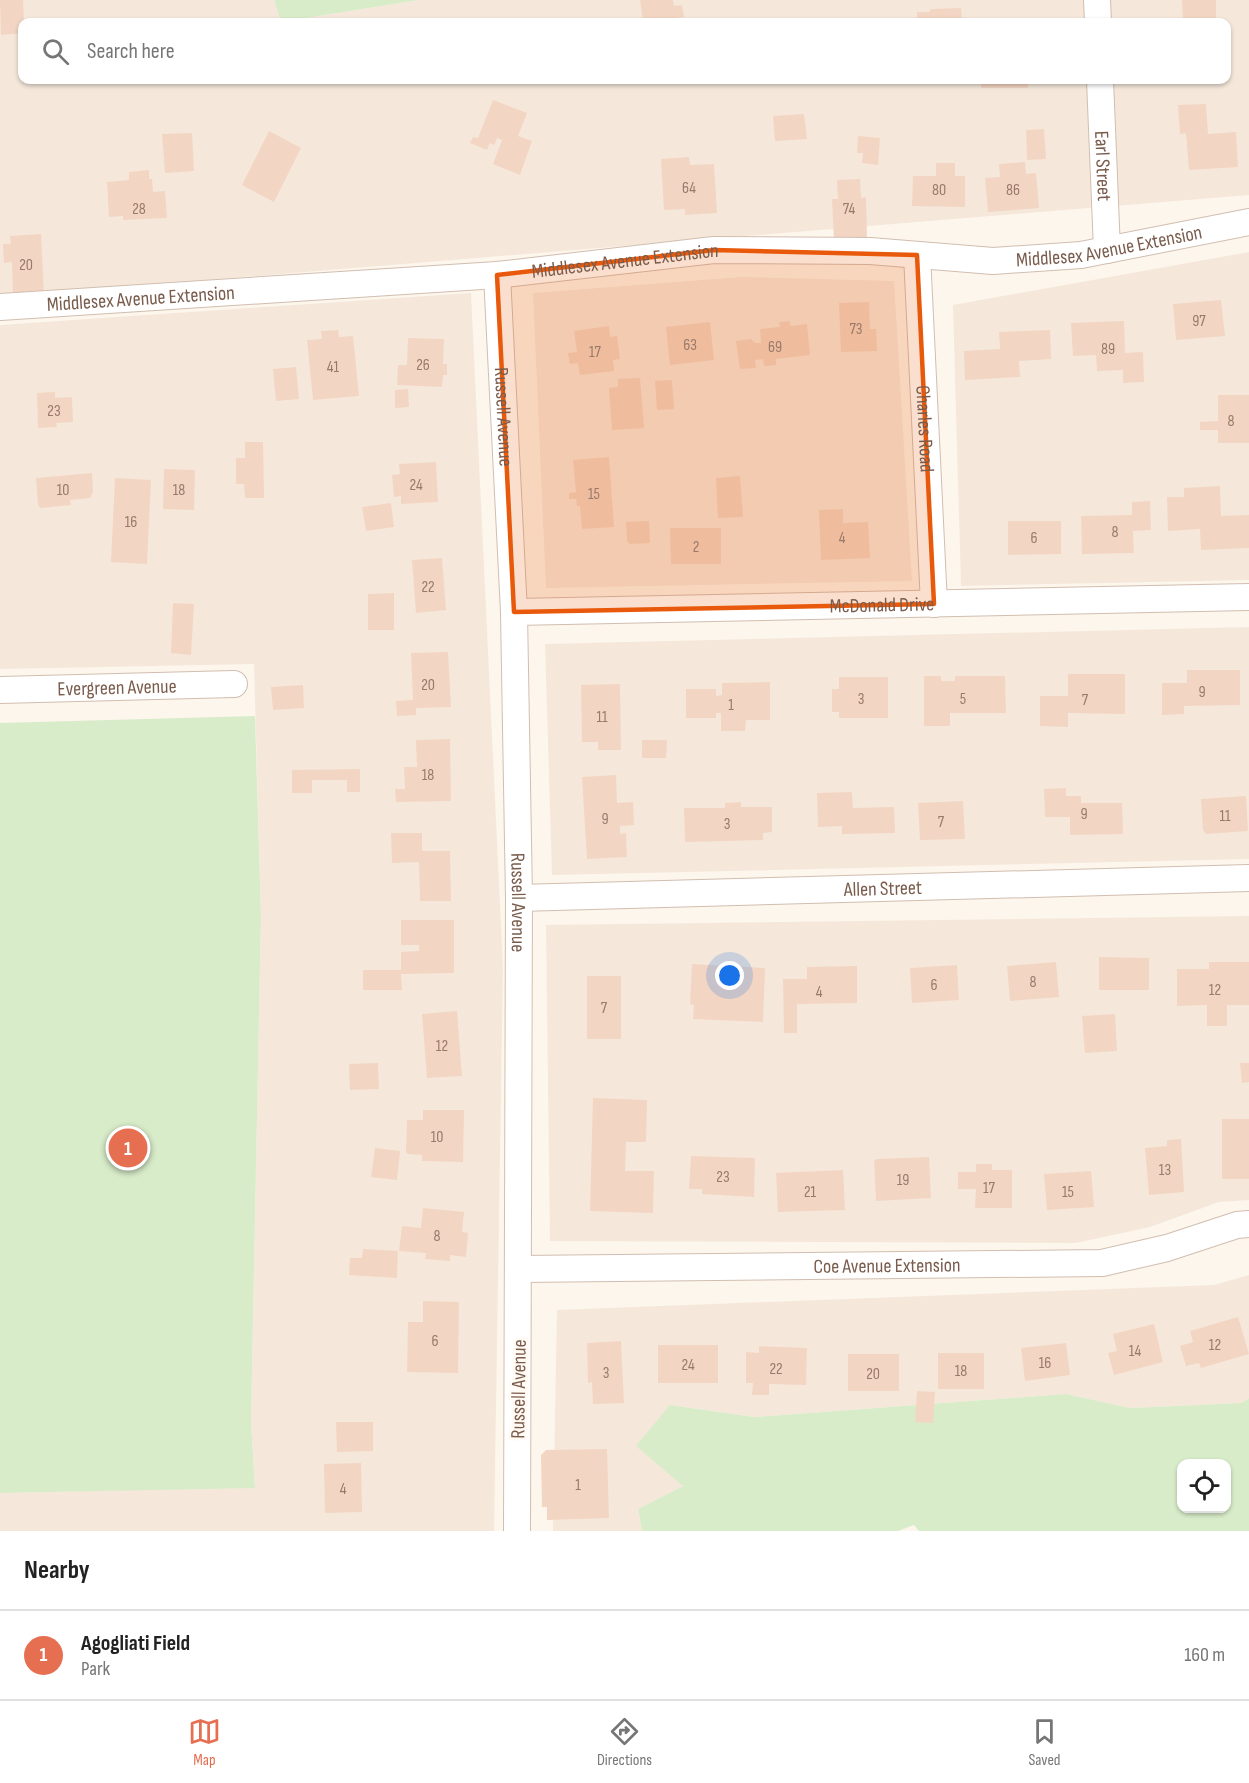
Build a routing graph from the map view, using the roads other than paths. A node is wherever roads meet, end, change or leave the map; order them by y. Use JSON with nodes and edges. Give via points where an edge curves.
{"nodes":[{"id":1,"x":1097,"y":0,"type":"edge"},
{"id":2,"x":1098,"y":18,"type":"edge"},
{"id":3,"x":1100,"y":84,"type":"edge"},
{"id":4,"x":1249,"y":222,"type":"edge"},
{"id":5,"x":1107,"y":250,"type":"junction"},
{"id":6,"x":917,"y":255,"type":"junction"},
{"id":7,"x":497,"y":275,"type":"junction"},
{"id":8,"x":0,"y":307,"type":"edge"},
{"id":9,"x":1249,"y":597,"type":"edge"},
{"id":10,"x":934,"y":604,"type":"junction"},
{"id":11,"x":514,"y":612,"type":"junction"},
{"id":12,"x":234,"y":684,"type":"dead end"},
{"id":13,"x":0,"y":690,"type":"edge"},
{"id":14,"x":1249,"y":878,"type":"edge"},
{"id":15,"x":519,"y":898,"type":"junction"},
{"id":16,"x":1249,"y":1224,"type":"edge"},
{"id":17,"x":519,"y":1269,"type":"junction"},
{"id":18,"x":517,"y":1531,"type":"edge"}],
"edges":[{"from":1,"to":2,"type":"street"},
{"from":3,"to":5,"type":"street","name":"Earl Street"},
{"from":4,"to":5,"type":"street","name":"Middlesex Avenue Extension"},
{"from":5,"to":6,"type":"street","name":"Middlesex Avenue Extension","via":[[993,261]]},
{"from":6,"to":7,"type":"street","name":"Middlesex Avenue Extension","via":[[714,250]]},
{"from":6,"to":10,"type":"street","name":"Charles Road"},
{"from":7,"to":8,"type":"street","name":"Middlesex Avenue Extension"},
{"from":7,"to":11,"type":"street","name":"Russell Avenue"},
{"from":9,"to":10,"type":"street","name":"McDonald Drive"},
{"from":10,"to":11,"type":"street","name":"McDonald Drive"},
{"from":11,"to":15,"type":"street","name":"Russell Avenue"},
{"from":12,"to":13,"type":"street","name":"Evergreen Avenue"},
{"from":14,"to":15,"type":"street","name":"Allen Street"},
{"from":15,"to":17,"type":"street","name":"Russell Avenue"},
{"from":16,"to":17,"type":"street","name":"Coe Avenue Extension","via":[[1102,1263]]},
{"from":17,"to":18,"type":"street","name":"Russell Avenue"}]}
